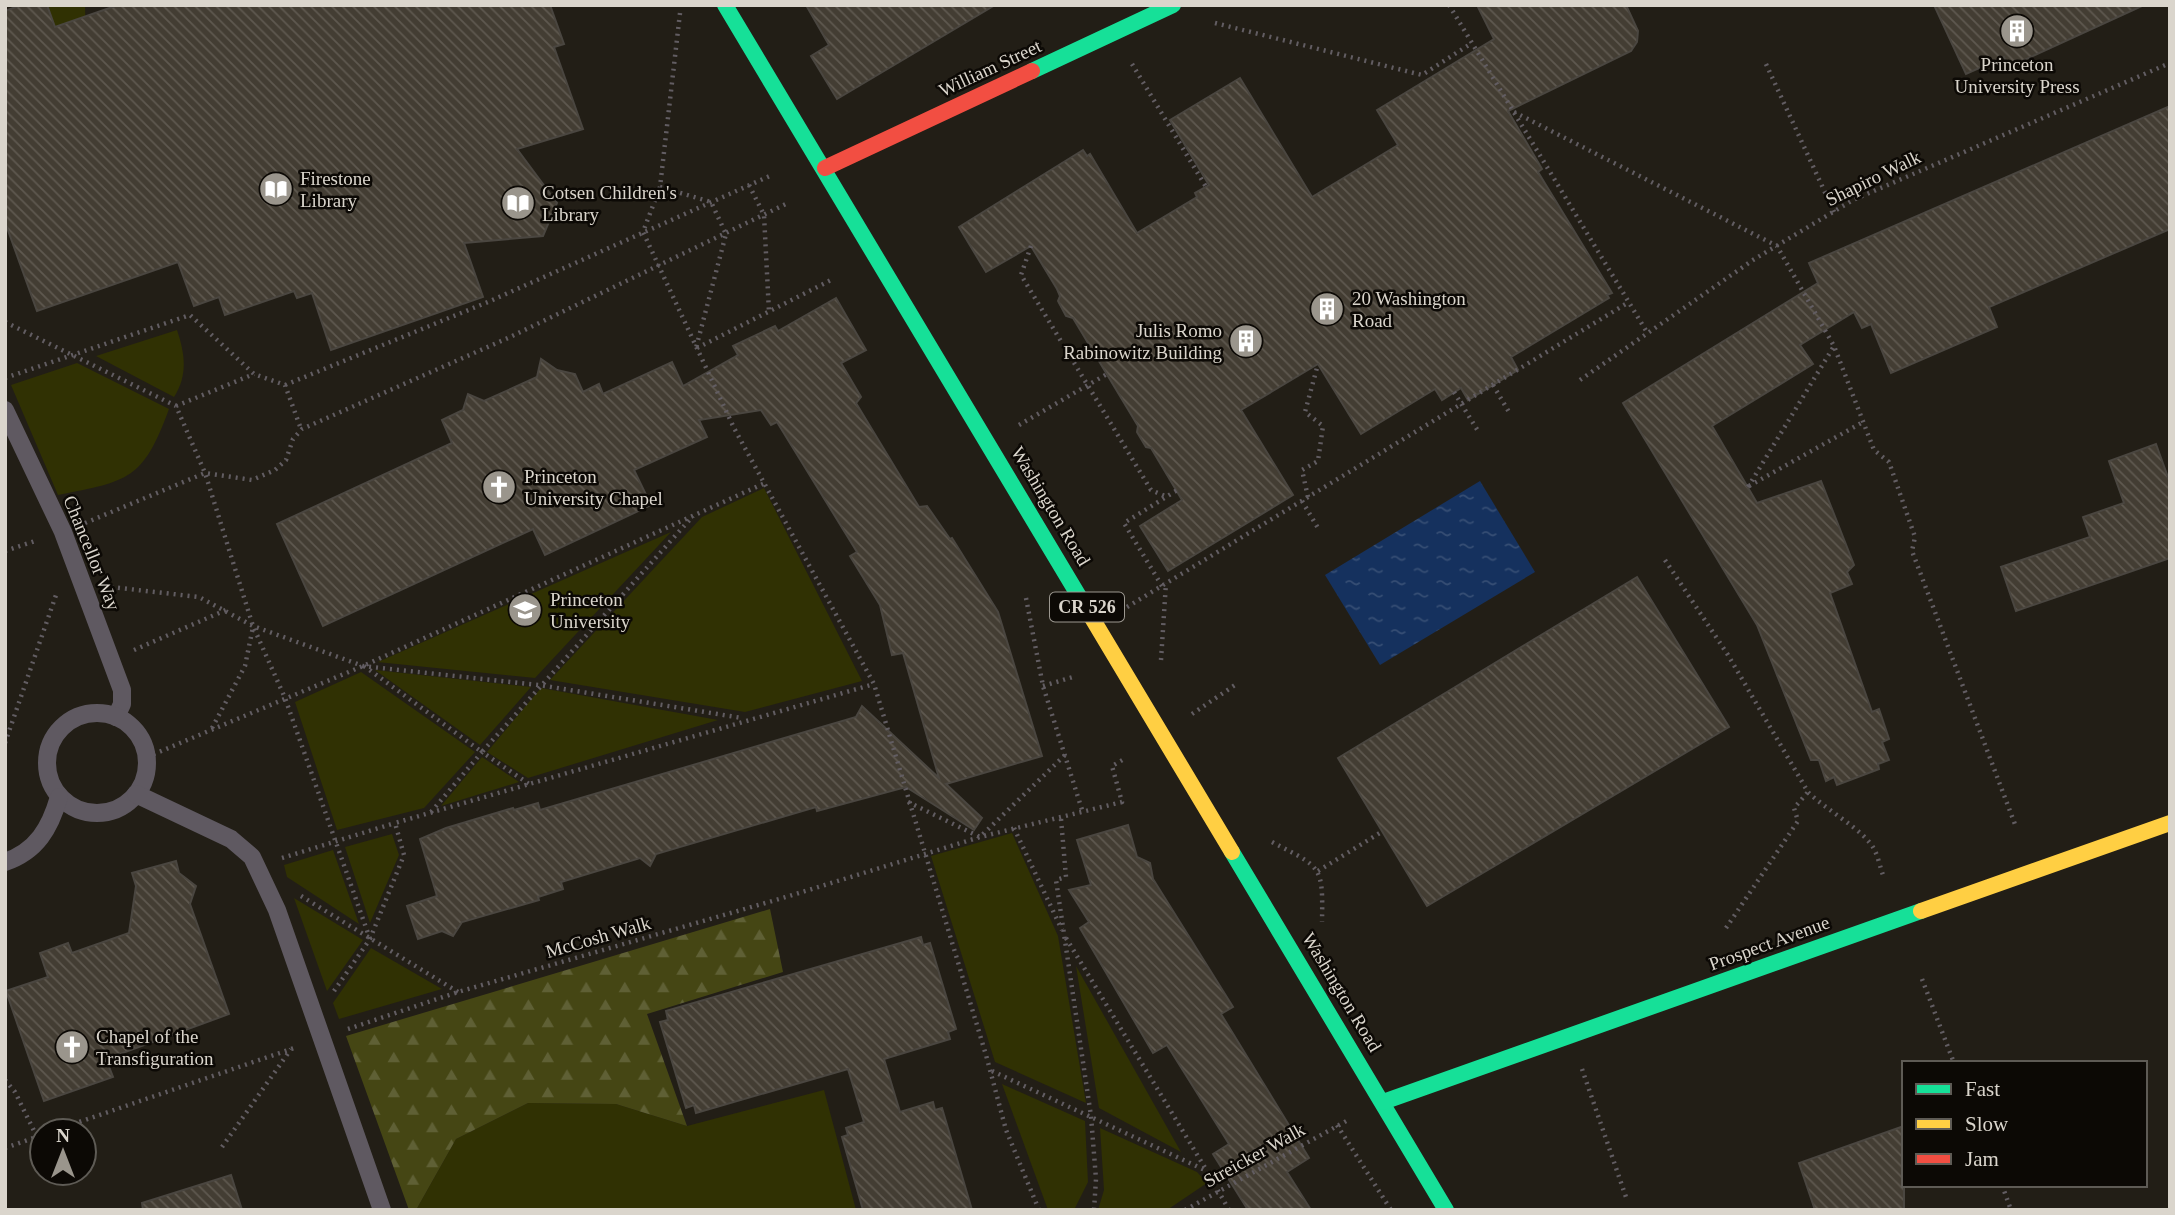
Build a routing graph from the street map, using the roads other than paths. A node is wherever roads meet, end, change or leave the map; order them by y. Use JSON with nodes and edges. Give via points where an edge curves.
{"nodes":[{"id":1,"x":725,"y":5,"type":"edge"},
{"id":2,"x":1173,"y":5,"type":"edge"},
{"id":3,"x":825,"y":168,"type":"junction"},
{"id":4,"x":5,"y":410,"type":"edge"},
{"id":5,"x":116,"y":717,"type":"junction"},
{"id":6,"x":136,"y":794,"type":"junction"},
{"id":7,"x":59,"y":797,"type":"junction"},
{"id":8,"x":2170,"y":823,"type":"edge"},
{"id":9,"x":5,"y":862,"type":"edge"},
{"id":10,"x":1383,"y":1102,"type":"junction"},
{"id":11,"x":382,"y":1210,"type":"edge"},
{"id":12,"x":1446,"y":1210,"type":"edge"}],
"edges":[{"from":1,"to":3,"type":"main road","name":"Washington Road","number":"CR 526"},
{"from":2,"to":3,"type":"main road","name":"William Street"},
{"from":3,"to":10,"type":"main road","name":"Washington Road","number":"CR 526"},
{"from":4,"to":5,"type":"lane","name":"Chancellor Way","via":[[63,532],[122,690]]},
{"from":5,"to":6,"type":"lane","via":[[141,740],[147,757],[145,779]]},
{"from":5,"to":7,"type":"lane","via":[[85,715],[69,721],[56,734],[46,767]]},
{"from":6,"to":7,"type":"lane","via":[[124,806],[98,813],[73,808]]},
{"from":6,"to":11,"type":"lane","via":[[231,839],[252,857],[277,910]]},
{"from":7,"to":9,"type":"lane","via":[[52,821],[37,845]]},
{"from":8,"to":10,"type":"main road","name":"Prospect Avenue"},
{"from":10,"to":12,"type":"main road","name":"Washington Road","number":"CR 526"}]}
